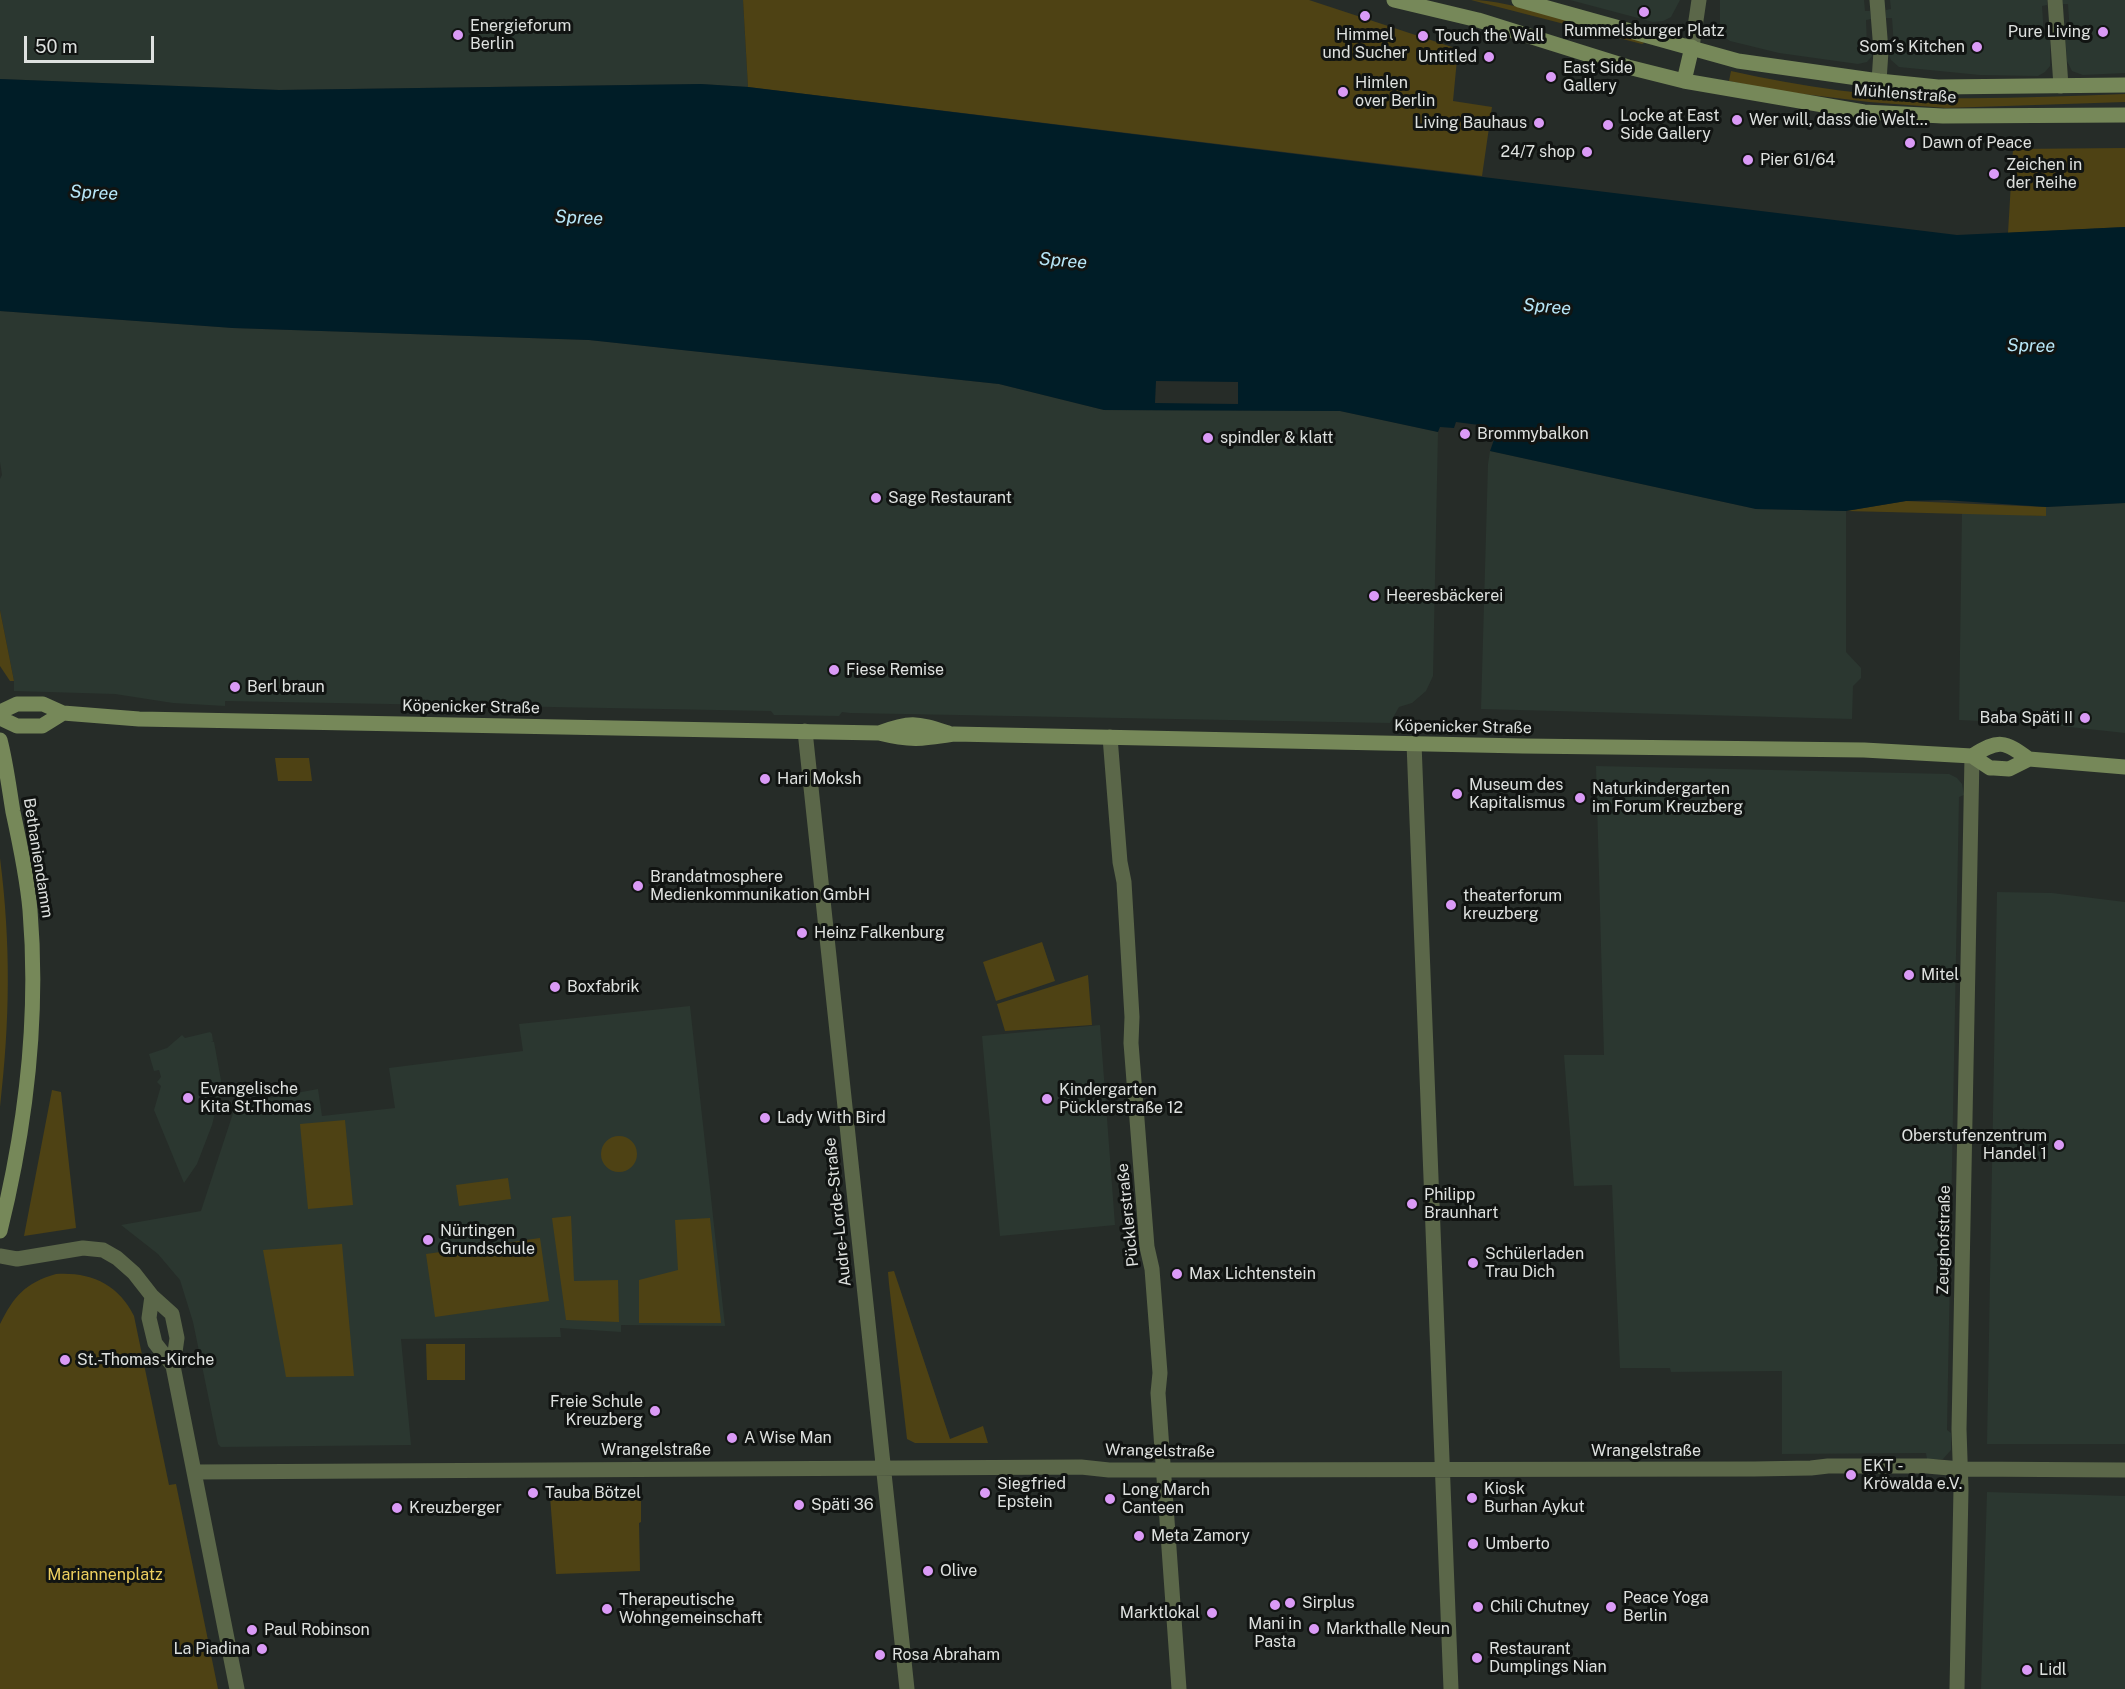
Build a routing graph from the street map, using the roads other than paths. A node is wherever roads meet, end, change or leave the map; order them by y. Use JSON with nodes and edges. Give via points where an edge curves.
{"nodes":[{"id":1,"x":1394,"y":0,"type":"edge"},
{"id":2,"x":1519,"y":0,"type":"edge"},
{"id":3,"x":1699,"y":0,"type":"edge"},
{"id":4,"x":1877,"y":0,"type":"edge"},
{"id":5,"x":2055,"y":0,"type":"edge"},
{"id":6,"x":1692,"y":47,"type":"junction"},
{"id":7,"x":1684,"y":81,"type":"junction"},
{"id":8,"x":1879,"y":81,"type":"junction"},
{"id":9,"x":2125,"y":85,"type":"edge"},
{"id":10,"x":2061,"y":86,"type":"junction"},
{"id":11,"x":2125,"y":115,"type":"edge"},
{"id":12,"x":0,"y":712,"type":"edge"},
{"id":13,"x":63,"y":713,"type":"junction"},
{"id":14,"x":0,"y":718,"type":"edge"},
{"id":15,"x":805,"y":731,"type":"junction"},
{"id":16,"x":1110,"y":737,"type":"junction"},
{"id":17,"x":0,"y":740,"type":"edge"},
{"id":18,"x":1414,"y":743,"type":"junction"},
{"id":19,"x":1972,"y":756,"type":"junction"},
{"id":20,"x":2030,"y":759,"type":"junction"},
{"id":21,"x":2125,"y":767,"type":"edge"},
{"id":22,"x":0,"y":1231,"type":"edge"},
{"id":23,"x":0,"y":1256,"type":"edge"},
{"id":24,"x":152,"y":1296,"type":"junction"},
{"id":25,"x":173,"y":1366,"type":"junction"},
{"id":26,"x":884,"y":1466,"type":"junction"},
{"id":27,"x":1442,"y":1469,"type":"junction"},
{"id":28,"x":1961,"y":1469,"type":"junction"},
{"id":29,"x":1164,"y":1470,"type":"junction"},
{"id":30,"x":2125,"y":1470,"type":"edge"},
{"id":31,"x":195,"y":1472,"type":"junction"},
{"id":32,"x":237,"y":1689,"type":"edge"},
{"id":33,"x":907,"y":1689,"type":"edge"},
{"id":34,"x":1179,"y":1689,"type":"edge"},
{"id":35,"x":1451,"y":1689,"type":"edge"},
{"id":36,"x":1957,"y":1689,"type":"edge"}],
"edges":[{"from":1,"to":7,"type":"main road","name":"Mühlenstraße","via":[[1478,20]]},
{"from":2,"to":6,"type":"main road","name":"Mühlenstraße"},
{"from":3,"to":6,"type":"street"},
{"from":4,"to":8,"type":"street"},
{"from":5,"to":10,"type":"street"},
{"from":6,"to":7,"type":"main road"},
{"from":6,"to":8,"type":"main road","name":"Mühlenstraße","via":[[1738,60]]},
{"from":7,"to":11,"type":"main road","name":"Mühlenstraße","via":[[1864,112],[1943,116]]},
{"from":8,"to":10,"type":"main road","name":"Mühlenstraße","via":[[1938,87]]},
{"from":9,"to":10,"type":"main road","name":"Mühlenstraße"},
{"from":12,"to":13,"type":"main road","name":"Köpenicker Straße","via":[[17,704],[43,704]]},
{"from":13,"to":14,"type":"main road","name":"Köpenicker Straße","via":[[42,726],[16,726]]},
{"from":13,"to":15,"type":"main road","name":"Köpenicker Straße","via":[[178,720]]},
{"from":15,"to":16,"type":"main road","name":"Köpenicker Straße","via":[[879,733],[916,740],[954,734]]},
{"from":15,"to":26,"type":"street","name":"Audre-Lorde-Straße"},
{"from":16,"to":18,"type":"main road","name":"Köpenicker Straße"},
{"from":16,"to":29,"type":"street","name":"Pücklerstraße","via":[[1124,882],[1131,1043],[1146,1239],[1152,1269]]},
{"from":17,"to":22,"type":"main road","name":"Bethaniendamm","via":[[26,876],[33,973],[22,1127]]},
{"from":18,"to":19,"type":"main road","name":"Köpenicker Straße","via":[[1864,750]]},
{"from":18,"to":27,"type":"street"},
{"from":19,"to":20,"type":"main road","name":"Köpenicker Straße","via":[[1990,768],[2009,769]]},
{"from":19,"to":20,"type":"main road","name":"Köpenicker Straße","via":[[1990,744],[2010,745]]},
{"from":19,"to":28,"type":"street","name":"Zeughofstraße"},
{"from":20,"to":21,"type":"main road","name":"Köpenicker Straße"},
{"from":23,"to":24,"type":"street","via":[[17,1259],[83,1248],[104,1250],[120,1259]]},
{"from":24,"to":25,"type":"street","via":[[149,1318],[154,1343]]},
{"from":24,"to":25,"type":"street","via":[[172,1314],[177,1338]]},
{"from":25,"to":31,"type":"street"},
{"from":26,"to":29,"type":"street","name":"Wrangelstraße"},
{"from":26,"to":31,"type":"street","name":"Wrangelstraße"},
{"from":26,"to":33,"type":"street","name":"Audre-Lorde-Straße"},
{"from":27,"to":28,"type":"street","name":"Wrangelstraße"},
{"from":27,"to":29,"type":"street","name":"Wrangelstraße"},
{"from":27,"to":35,"type":"street"},
{"from":28,"to":30,"type":"street","name":"Wrangelstraße"},
{"from":28,"to":36,"type":"street","name":"Zeughofstraße"},
{"from":29,"to":34,"type":"street","name":"Pücklerstraße"},
{"from":31,"to":32,"type":"street"}]}
